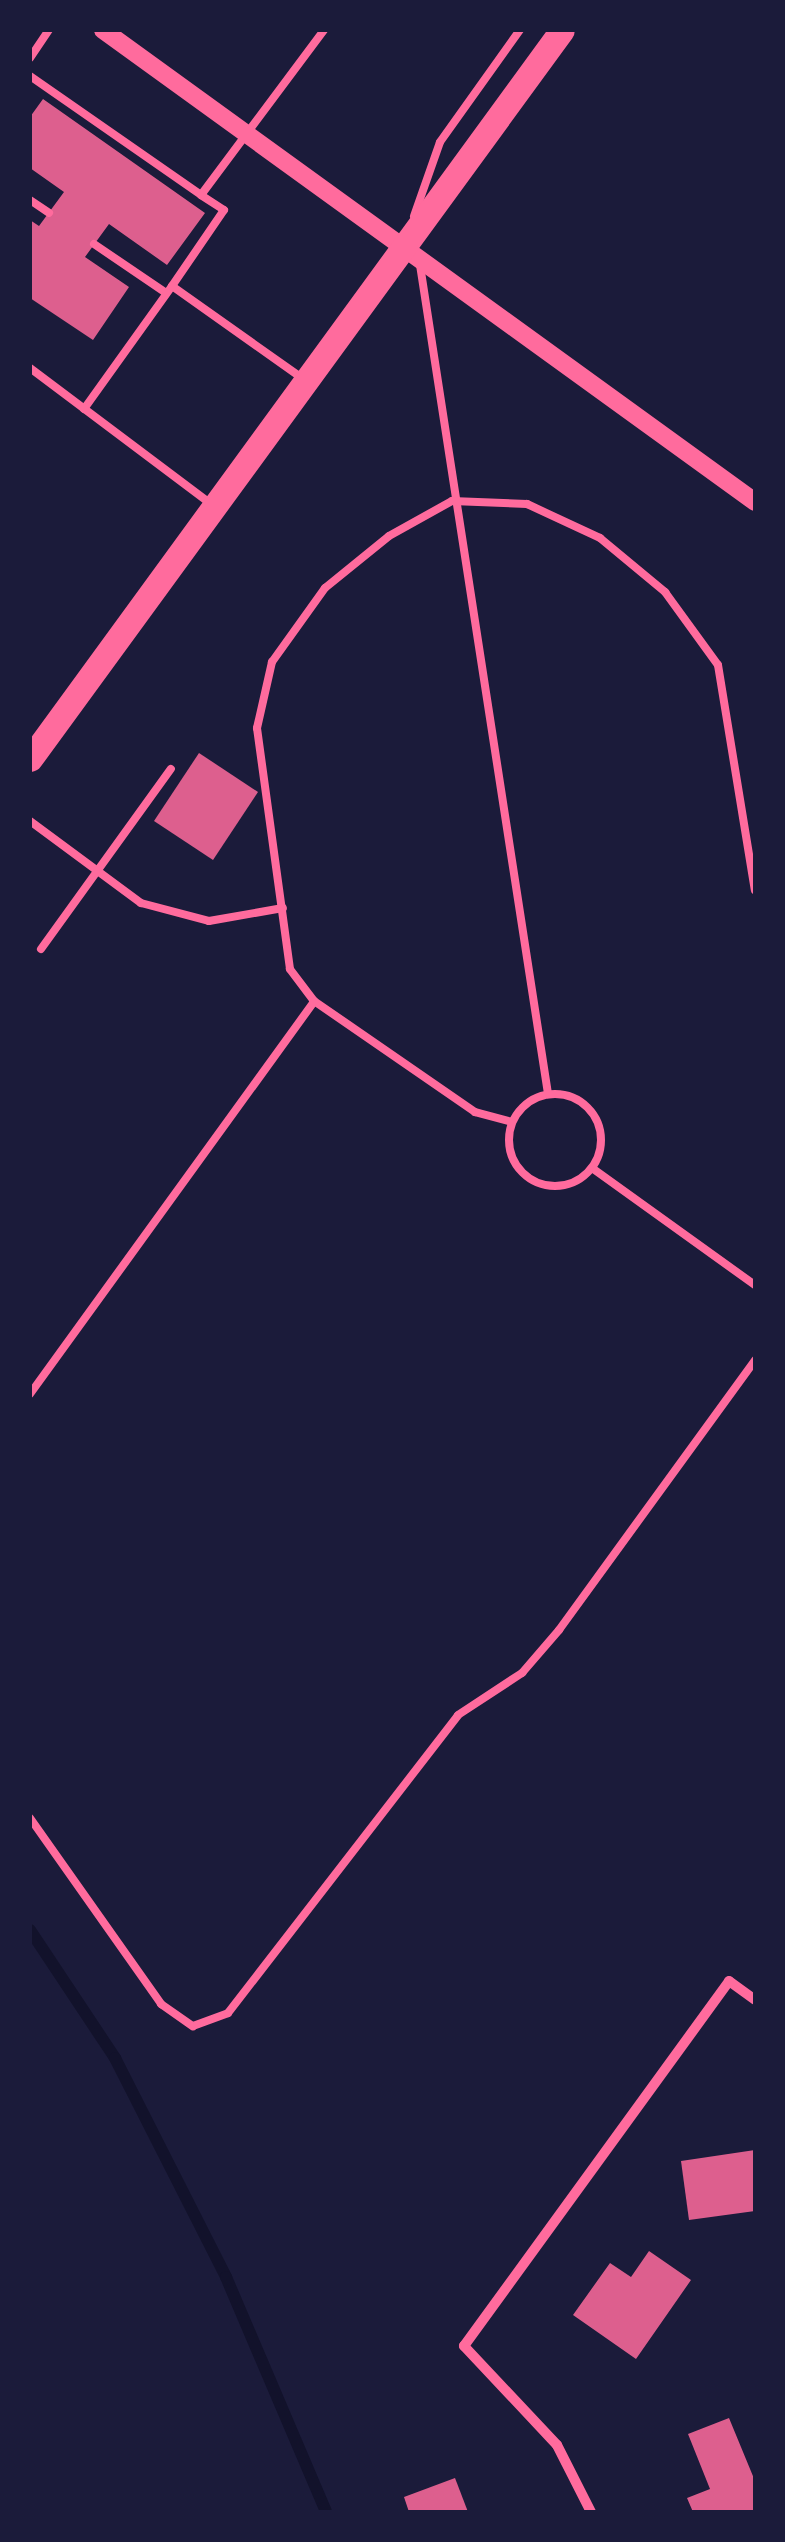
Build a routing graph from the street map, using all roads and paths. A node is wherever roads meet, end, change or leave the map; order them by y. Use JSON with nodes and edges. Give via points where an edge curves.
{"nodes":[{"id":1,"x":49,"y":30,"type":"edge"},
{"id":2,"x":103,"y":30,"type":"edge"},
{"id":3,"x":324,"y":30,"type":"edge"},
{"id":4,"x":520,"y":30,"type":"edge"},
{"id":5,"x":562,"y":30,"type":"edge"},
{"id":6,"x":30,"y":58,"type":"edge"},
{"id":7,"x":30,"y":76,"type":"edge"},
{"id":8,"x":248,"y":135,"type":"junction"},
{"id":9,"x":201,"y":194,"type":"junction"},
{"id":10,"x":30,"y":200,"type":"edge"},
{"id":11,"x":48,"y":213,"type":"dead end"},
{"id":12,"x":94,"y":244,"type":"dead end"},
{"id":13,"x":411,"y":255,"type":"junction"},
{"id":14,"x":169,"y":290,"type":"junction"},
{"id":15,"x":30,"y":368,"type":"edge"},
{"id":16,"x":306,"y":381,"type":"junction"},
{"id":17,"x":84,"y":409,"type":"junction"},
{"id":18,"x":452,"y":501,"type":"junction"},
{"id":19,"x":755,"y":502,"type":"edge"},
{"id":20,"x":214,"y":507,"type":"junction"},
{"id":21,"x":30,"y":760,"type":"edge"},
{"id":22,"x":171,"y":769,"type":"dead end"},
{"id":23,"x":30,"y":821,"type":"edge"},
{"id":24,"x":98,"y":871,"type":"junction"},
{"id":25,"x":755,"y":890,"type":"edge"},
{"id":26,"x":282,"y":908,"type":"junction"},
{"id":27,"x":41,"y":949,"type":"dead end"},
{"id":28,"x":314,"y":1001,"type":"junction"},
{"id":29,"x":548,"y":1094,"type":"junction"},
{"id":30,"x":512,"y":1122,"type":"junction"},
{"id":31,"x":592,"y":1168,"type":"junction"},
{"id":32,"x":755,"y":1285,"type":"edge"},
{"id":33,"x":755,"y":1360,"type":"edge"},
{"id":34,"x":30,"y":1394,"type":"edge"},
{"id":35,"x":30,"y":1818,"type":"edge"},
{"id":36,"x":755,"y":2000,"type":"edge"},
{"id":37,"x":591,"y":2512,"type":"edge"}],
"edges":[{"from":1,"to":6,"type":"lane"},
{"from":2,"to":8,"type":"street"},
{"from":3,"to":8,"type":"lane"},
{"from":4,"to":13,"type":"lane","via":[[440,142]]},
{"from":5,"to":13,"type":"main road"},
{"from":7,"to":9,"type":"lane"},
{"from":8,"to":9,"type":"lane"},
{"from":8,"to":13,"type":"street"},
{"from":9,"to":14,"type":"lane","via":[[224,210]]},
{"from":10,"to":11,"type":"lane"},
{"from":12,"to":14,"type":"lane"},
{"from":13,"to":16,"type":"main road"},
{"from":13,"to":18,"type":"lane"},
{"from":13,"to":19,"type":"street"},
{"from":14,"to":16,"type":"lane"},
{"from":14,"to":17,"type":"lane"},
{"from":15,"to":17,"type":"lane"},
{"from":16,"to":20,"type":"main road"},
{"from":17,"to":20,"type":"lane"},
{"from":18,"to":25,"type":"lane","via":[[527,504],[600,538],[665,592],[718,665]]},
{"from":18,"to":26,"type":"lane","via":[[388,536],[325,588],[272,662],[258,728]]},
{"from":18,"to":29,"type":"lane"},
{"from":20,"to":21,"type":"main road"},
{"from":22,"to":24,"type":"lane"},
{"from":23,"to":24,"type":"lane"},
{"from":24,"to":26,"type":"lane","via":[[142,903],[209,921]]},
{"from":24,"to":27,"type":"lane"},
{"from":26,"to":28,"type":"lane","via":[[290,969]]},
{"from":28,"to":30,"type":"lane","via":[[475,1112]]},
{"from":28,"to":34,"type":"lane"},
{"from":29,"to":30,"type":"lane","via":[[532,1099]]},
{"from":29,"to":31,"type":"lane","via":[[578,1100],[598,1123],[599,1154]]},
{"from":30,"to":31,"type":"lane","via":[[510,1152],[525,1176],[568,1185]]},
{"from":31,"to":32,"type":"lane"},
{"from":33,"to":35,"type":"lane","via":[[559,1630],[522,1673],[458,1714],[228,2012],[192,2026],[161,2004]]},
{"from":36,"to":37,"type":"street","via":[[730,1982],[464,2346],[557,2445]]}]}
